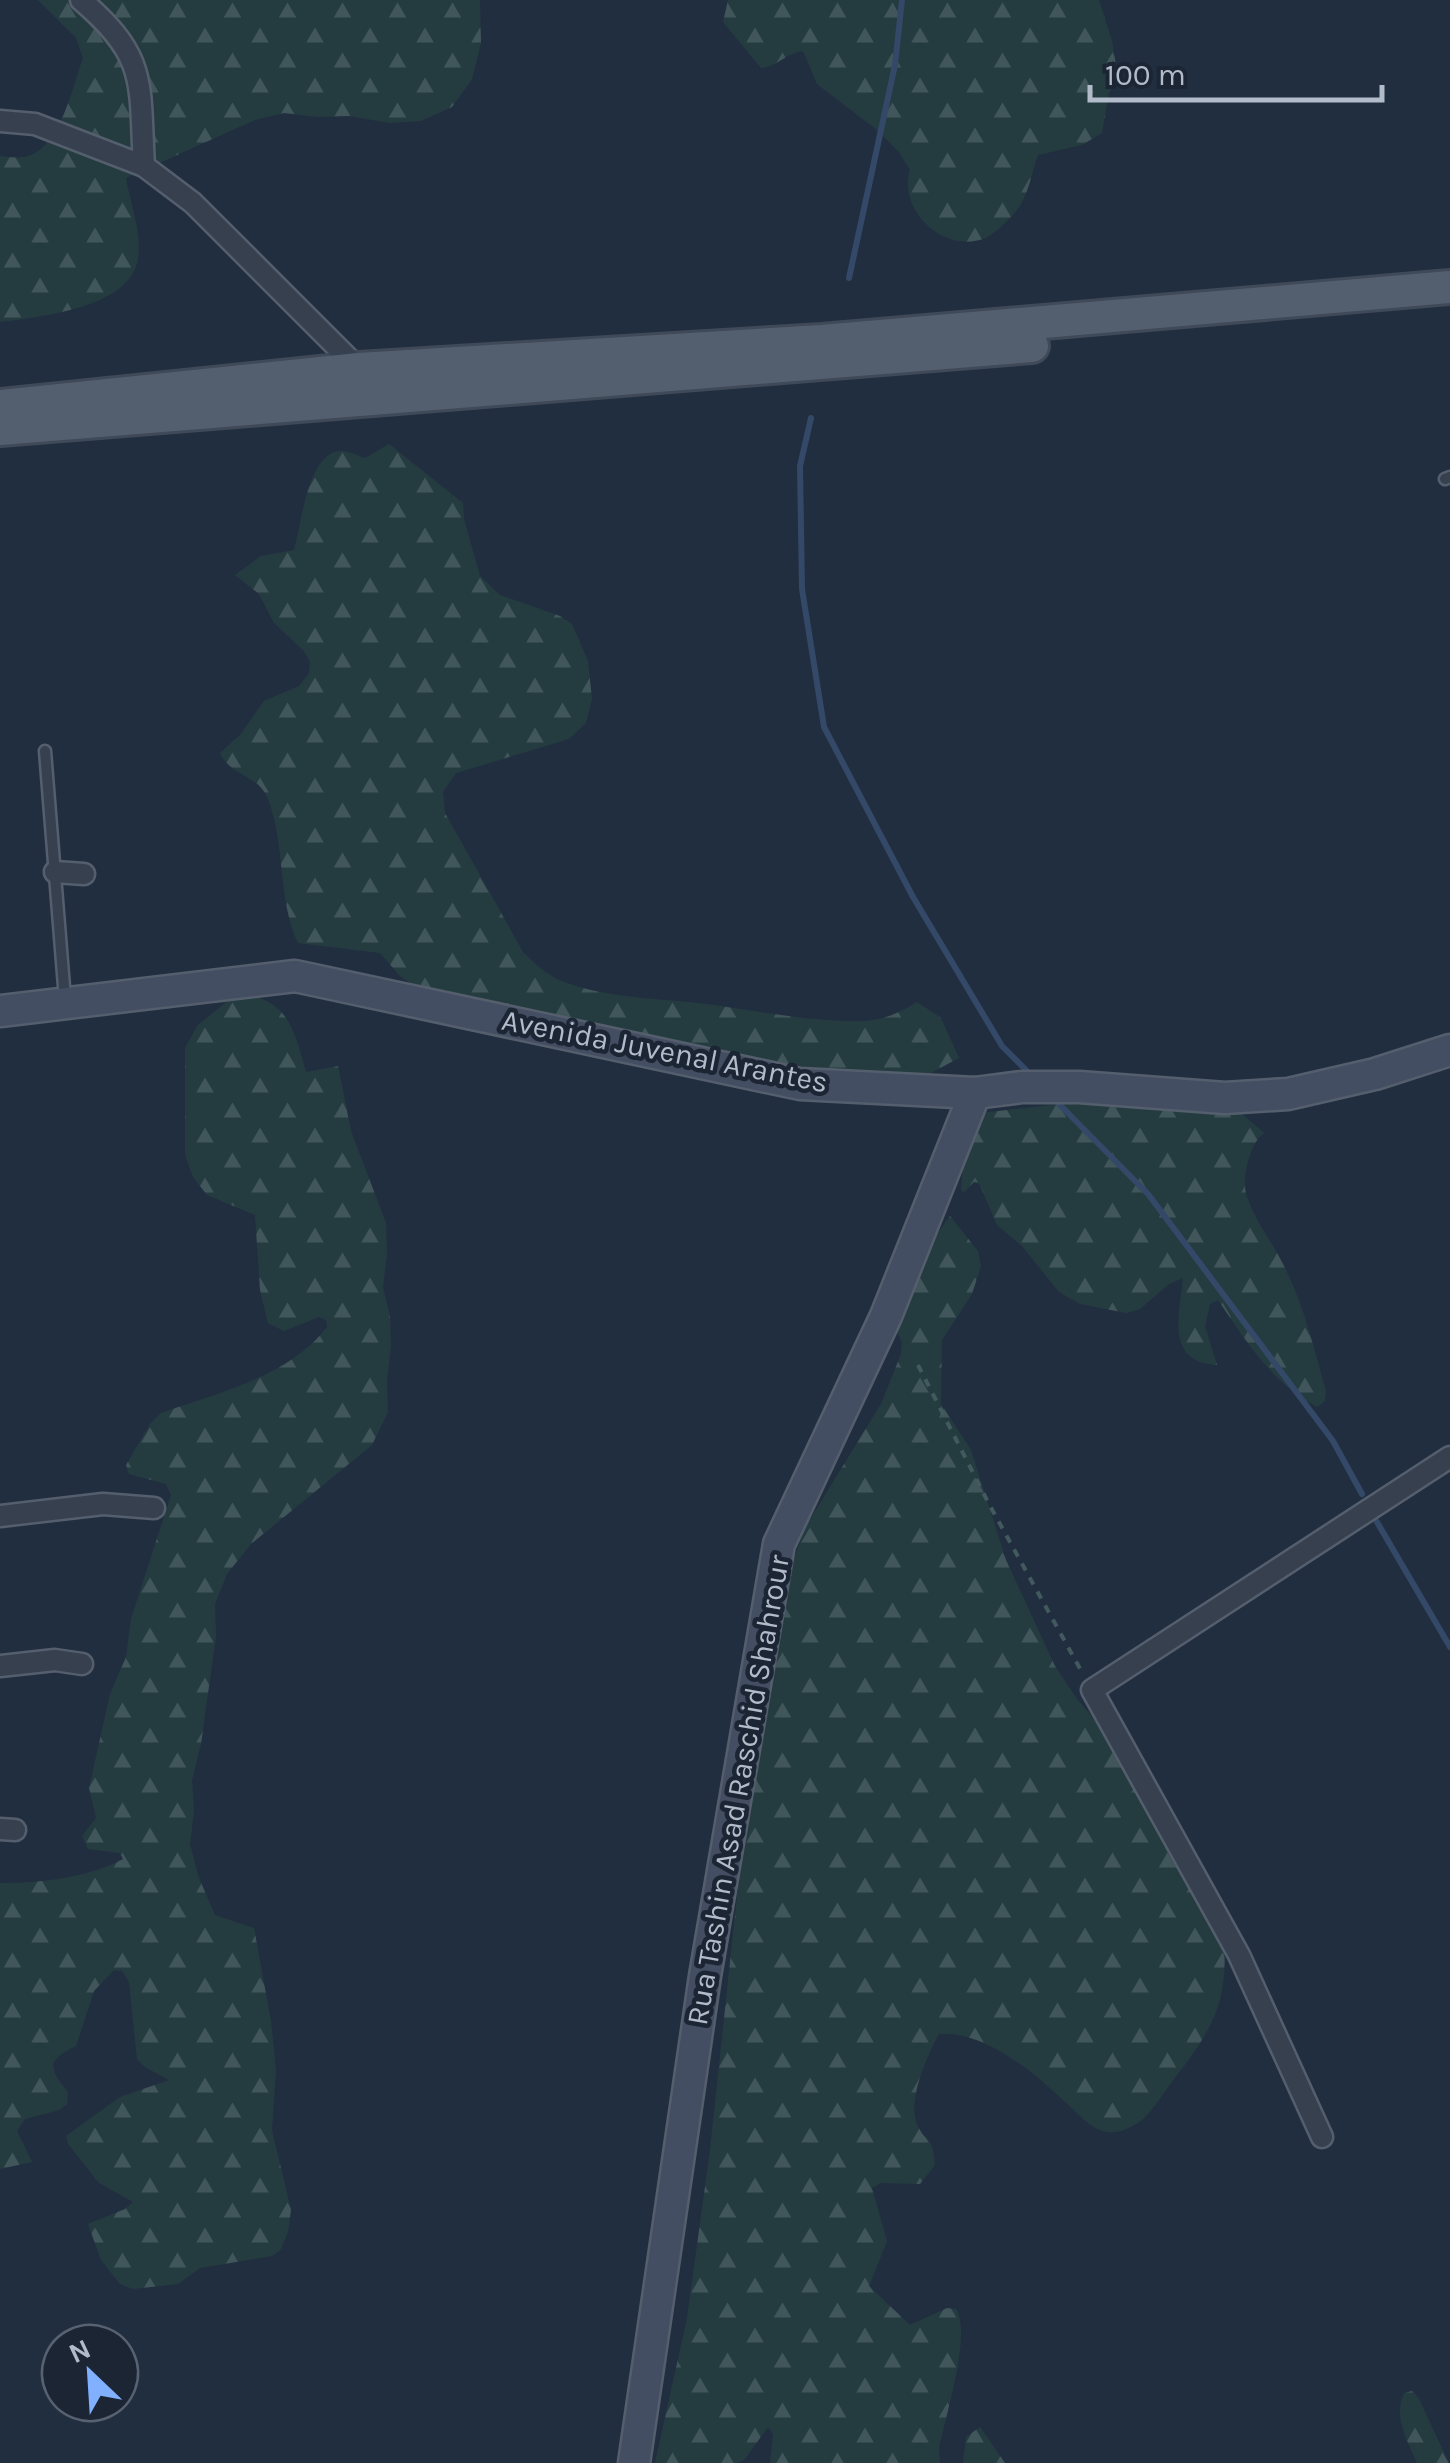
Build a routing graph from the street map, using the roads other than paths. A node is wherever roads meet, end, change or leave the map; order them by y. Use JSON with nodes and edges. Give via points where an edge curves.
{"nodes":[{"id":1,"x":80,"y":0,"type":"edge"},
{"id":2,"x":0,"y":121,"type":"edge"},
{"id":3,"x":144,"y":166,"type":"junction"},
{"id":4,"x":1450,"y":287,"type":"edge"},
{"id":5,"x":1450,"y":309,"type":"edge"},
{"id":6,"x":359,"y":369,"type":"junction"},
{"id":7,"x":0,"y":406,"type":"edge"},
{"id":8,"x":0,"y":429,"type":"edge"},
{"id":9,"x":46,"y":750,"type":"dead end"},
{"id":10,"x":56,"y":872,"type":"junction"},
{"id":11,"x":84,"y":874,"type":"dead end"},
{"id":12,"x":66,"y":1003,"type":"junction"},
{"id":13,"x":0,"y":1011,"type":"edge"},
{"id":14,"x":1450,"y":1050,"type":"edge"},
{"id":15,"x":975,"y":1093,"type":"junction"},
{"id":16,"x":1450,"y":1458,"type":"edge"},
{"id":17,"x":154,"y":1508,"type":"dead end"},
{"id":18,"x":0,"y":1516,"type":"edge"},
{"id":19,"x":82,"y":1664,"type":"dead end"},
{"id":20,"x":0,"y":1666,"type":"edge"},
{"id":21,"x":1322,"y":2137,"type":"dead end"},
{"id":22,"x":634,"y":2463,"type":"edge"}],
"edges":[{"from":1,"to":3,"type":"street","via":[[131,55]]},
{"from":2,"to":3,"type":"street","via":[[35,124]]},
{"from":3,"to":6,"type":"street","via":[[192,203]]},
{"from":4,"to":6,"type":"main road","via":[[822,341]]},
{"from":5,"to":8,"type":"main road"},
{"from":6,"to":7,"type":"main road"},
{"from":9,"to":10,"type":"lane"},
{"from":10,"to":11,"type":"street"},
{"from":10,"to":12,"type":"lane"},
{"from":12,"to":13,"type":"street","name":"Avenida Juvenal Arantes"},
{"from":12,"to":15,"type":"street","name":"Avenida Juvenal Arantes","via":[[295,976],[800,1084]]},
{"from":14,"to":15,"type":"street","name":"Avenida Juvenal Arantes","via":[[1288,1094],[1225,1098],[1041,1087]]},
{"from":15,"to":22,"type":"street","name":"Rua Tashin Asad Raschid Shahrour","via":[[886,1316],[779,1544],[705,1976]]},
{"from":16,"to":21,"type":"street","via":[[1092,1690],[1239,1955]]},
{"from":17,"to":18,"type":"street","via":[[103,1504]]},
{"from":19,"to":20,"type":"street"}]}
